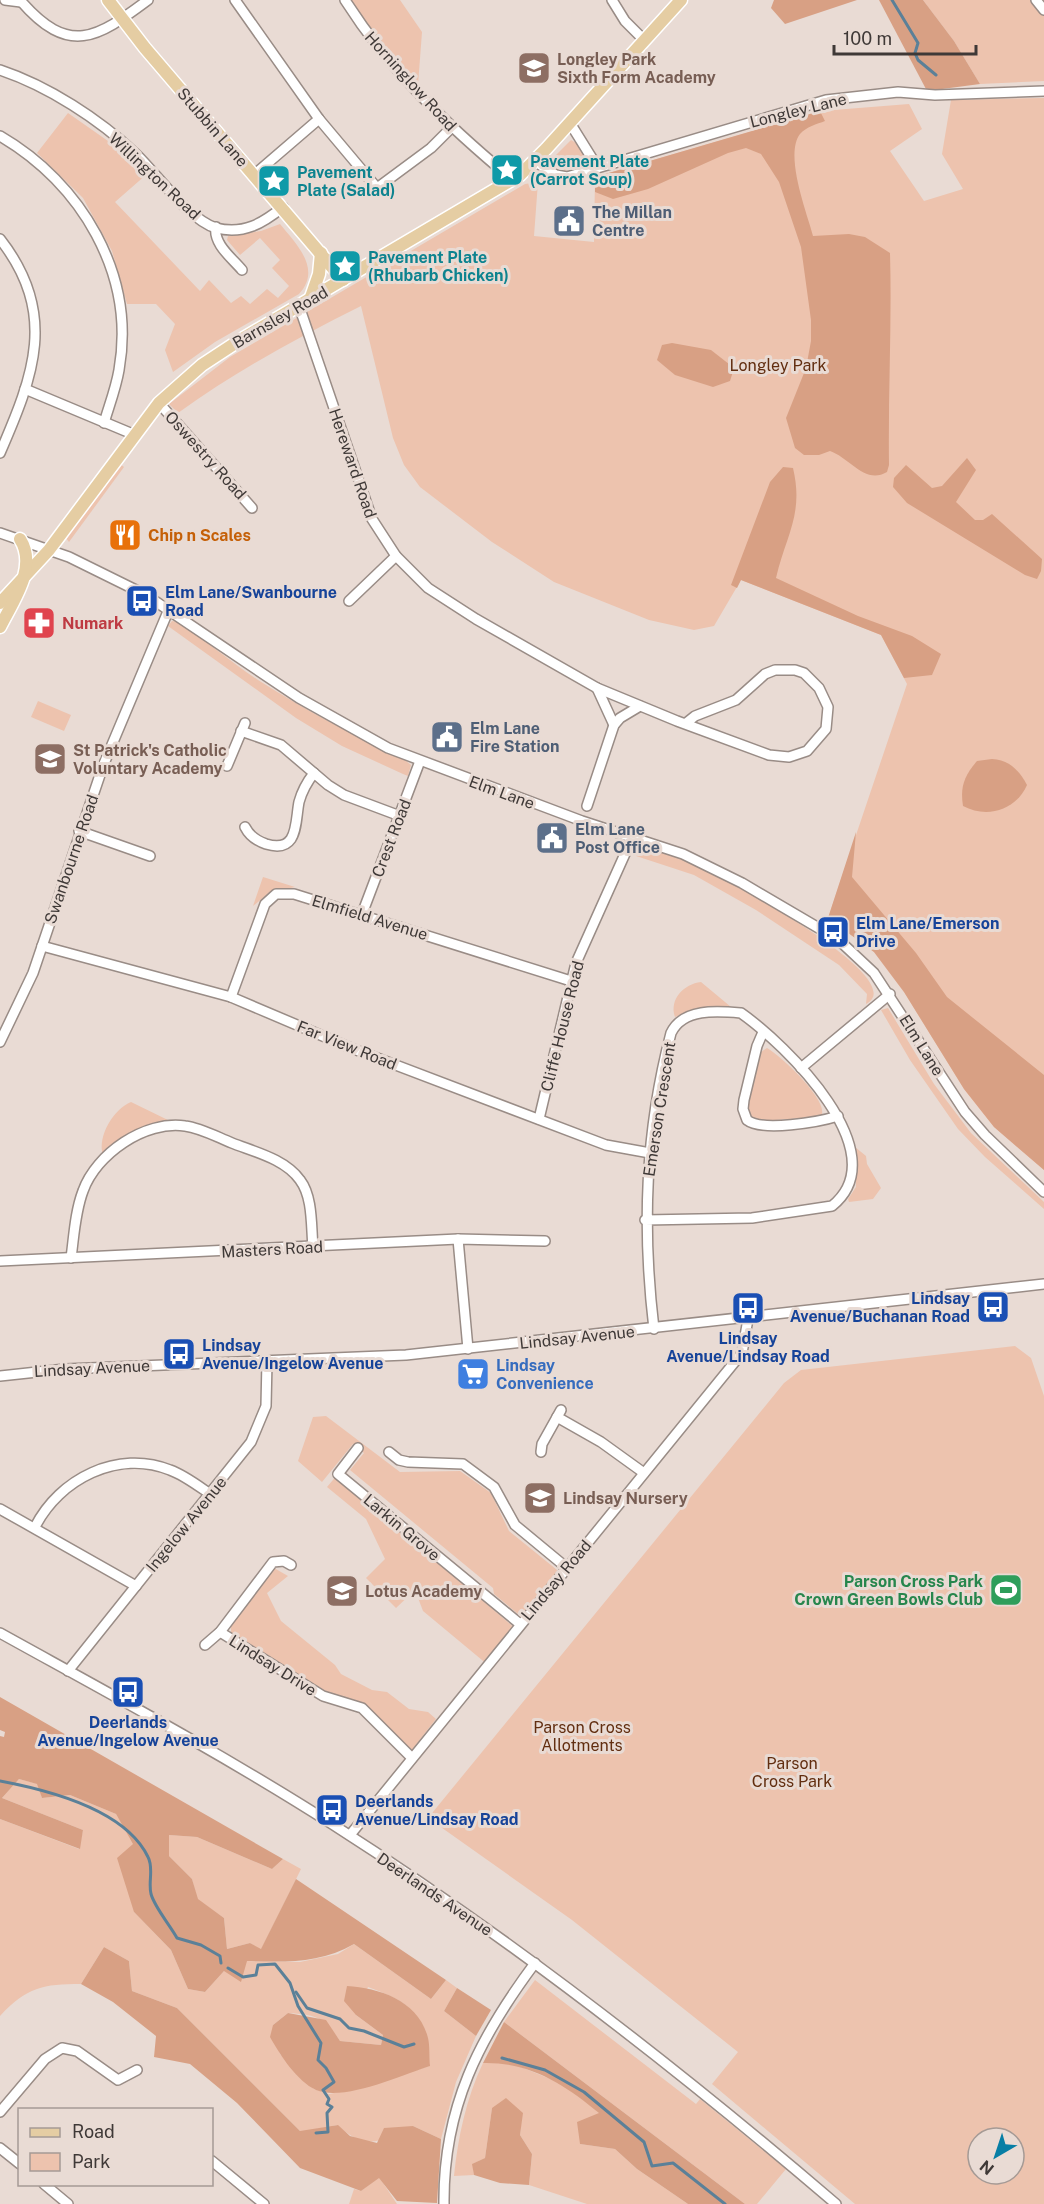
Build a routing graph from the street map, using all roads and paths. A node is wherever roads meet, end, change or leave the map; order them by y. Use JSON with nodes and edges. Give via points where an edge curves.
{"nodes":[{"id":1,"x":5,"y":0,"type":"edge"},
{"id":2,"x":108,"y":0,"type":"edge"},
{"id":3,"x":148,"y":0,"type":"edge"},
{"id":4,"x":235,"y":0,"type":"edge"},
{"id":5,"x":345,"y":0,"type":"edge"},
{"id":6,"x":612,"y":0,"type":"edge"},
{"id":7,"x":681,"y":0,"type":"edge"},
{"id":8,"x":1036,"y":0,"type":"edge"},
{"id":9,"x":21,"y":1,"type":"edge"},
{"id":10,"x":1044,"y":10,"type":"edge"},
{"id":11,"x":122,"y":19,"type":"junction"},
{"id":12,"x":645,"y":41,"type":"junction"},
{"id":13,"x":0,"y":70,"type":"edge"},
{"id":14,"x":1044,"y":91,"type":"edge"},
{"id":15,"x":319,"y":119,"type":"junction"},
{"id":16,"x":570,"y":123,"type":"junction"},
{"id":17,"x":451,"y":128,"type":"junction"},
{"id":18,"x":0,"y":136,"type":"edge"},
{"id":19,"x":534,"y":161,"type":"junction"},
{"id":20,"x":594,"y":168,"type":"junction"},
{"id":21,"x":255,"y":174,"type":"junction"},
{"id":22,"x":513,"y":180,"type":"junction"},
{"id":23,"x":283,"y":207,"type":"junction"},
{"id":24,"x":216,"y":227,"type":"junction"},
{"id":25,"x":0,"y":239,"type":"edge"},
{"id":26,"x":321,"y":253,"type":"junction"},
{"id":27,"x":242,"y":270,"type":"dead end"},
{"id":28,"x":344,"y":280,"type":"junction"},
{"id":29,"x":305,"y":303,"type":"junction"},
{"id":30,"x":25,"y":389,"type":"junction"},
{"id":31,"x":159,"y":403,"type":"junction"},
{"id":32,"x":104,"y":423,"type":"junction"},
{"id":33,"x":135,"y":435,"type":"junction"},
{"id":34,"x":0,"y":453,"type":"edge"},
{"id":35,"x":252,"y":508,"type":"dead end"},
{"id":36,"x":0,"y":533,"type":"edge"},
{"id":37,"x":20,"y":539,"type":"junction"},
{"id":38,"x":49,"y":550,"type":"junction"},
{"id":39,"x":396,"y":556,"type":"junction"},
{"id":40,"x":22,"y":580,"type":"junction"},
{"id":41,"x":349,"y":601,"type":"dead end"},
{"id":42,"x":0,"y":603,"type":"edge"},
{"id":43,"x":169,"y":609,"type":"junction"},
{"id":44,"x":0,"y":627,"type":"edge"},
{"id":45,"x":597,"y":688,"type":"junction"},
{"id":46,"x":640,"y":706,"type":"junction"},
{"id":47,"x":686,"y":724,"type":"junction"},
{"id":48,"x":614,"y":725,"type":"junction"},
{"id":49,"x":420,"y":761,"type":"junction"},
{"id":50,"x":227,"y":766,"type":"dead end"},
{"id":51,"x":314,"y":773,"type":"junction"},
{"id":52,"x":587,"y":806,"type":"dead end"},
{"id":53,"x":400,"y":816,"type":"junction"},
{"id":54,"x":245,"y":826,"type":"dead end"},
{"id":55,"x":79,"y":831,"type":"junction"},
{"id":56,"x":633,"y":836,"type":"junction"},
{"id":57,"x":150,"y":856,"type":"dead end"},
{"id":58,"x":362,"y":914,"type":"junction"},
{"id":59,"x":42,"y":946,"type":"junction"},
{"id":60,"x":571,"y":981,"type":"junction"},
{"id":61,"x":890,"y":994,"type":"junction"},
{"id":62,"x":231,"y":997,"type":"junction"},
{"id":63,"x":763,"y":1032,"type":"junction"},
{"id":64,"x":0,"y":1042,"type":"edge"},
{"id":65,"x":801,"y":1068,"type":"junction"},
{"id":66,"x":838,"y":1116,"type":"junction"},
{"id":67,"x":539,"y":1119,"type":"junction"},
{"id":68,"x":650,"y":1153,"type":"junction"},
{"id":69,"x":1044,"y":1192,"type":"edge"},
{"id":70,"x":645,"y":1220,"type":"junction"},
{"id":71,"x":458,"y":1239,"type":"junction"},
{"id":72,"x":545,"y":1240,"type":"dead end"},
{"id":73,"x":312,"y":1247,"type":"junction"},
{"id":74,"x":71,"y":1258,"type":"junction"},
{"id":75,"x":0,"y":1261,"type":"edge"},
{"id":76,"x":1044,"y":1284,"type":"edge"},
{"id":77,"x":748,"y":1319,"type":"junction"},
{"id":78,"x":654,"y":1329,"type":"junction"},
{"id":79,"x":468,"y":1349,"type":"junction"},
{"id":80,"x":267,"y":1361,"type":"junction"},
{"id":81,"x":0,"y":1376,"type":"edge"},
{"id":82,"x":358,"y":1448,"type":"dead end"},
{"id":83,"x":389,"y":1452,"type":"dead end"},
{"id":84,"x":542,"y":1452,"type":"dead end"},
{"id":85,"x":645,"y":1473,"type":"junction"},
{"id":86,"x":210,"y":1494,"type":"junction"},
{"id":87,"x":0,"y":1509,"type":"edge"},
{"id":88,"x":35,"y":1527,"type":"junction"},
{"id":89,"x":291,"y":1566,"type":"dead end"},
{"id":90,"x":567,"y":1568,"type":"junction"},
{"id":91,"x":136,"y":1586,"type":"junction"},
{"id":92,"x":520,"y":1624,"type":"junction"},
{"id":93,"x":220,"y":1632,"type":"junction"},
{"id":94,"x":0,"y":1634,"type":"edge"},
{"id":95,"x":205,"y":1645,"type":"dead end"},
{"id":96,"x":68,"y":1671,"type":"junction"},
{"id":97,"x":412,"y":1758,"type":"junction"},
{"id":98,"x":350,"y":1835,"type":"junction"},
{"id":99,"x":535,"y":1963,"type":"junction"},
{"id":100,"x":137,"y":2070,"type":"dead end"},
{"id":101,"x":0,"y":2112,"type":"edge"},
{"id":102,"x":0,"y":2148,"type":"edge"},
{"id":103,"x":18,"y":2162,"type":"edge"},
{"id":104,"x":213,"y":2162,"type":"edge"},
{"id":105,"x":46,"y":2186,"type":"edge"},
{"id":106,"x":68,"y":2204,"type":"edge"},
{"id":107,"x":264,"y":2204,"type":"edge"},
{"id":108,"x":444,"y":2204,"type":"edge"},
{"id":109,"x":836,"y":2204,"type":"edge"}],
"edges":[{"from":1,"to":9,"type":"street"},
{"from":2,"to":11,"type":"main road","name":"Stubbin Lane"},
{"from":3,"to":11,"type":"street"},
{"from":4,"to":15,"type":"street"},
{"from":5,"to":17,"type":"street","name":"Horninglow Road","via":[[393,66]]},
{"from":6,"to":12,"type":"street","via":[[625,21]]},
{"from":7,"to":12,"type":"main road","name":"Barnsley Road"},
{"from":8,"to":10,"type":"street"},
{"from":9,"to":11,"type":"street","via":[[51,27],[70,36],[89,36]]},
{"from":11,"to":21,"type":"main road","name":"Stubbin Lane"},
{"from":12,"to":16,"type":"main road","name":"Barnsley Road"},
{"from":13,"to":24,"type":"street","name":"Willington Road","via":[[45,91],[102,127],[134,153],[195,215]]},
{"from":14,"to":20,"type":"street","name":"Longley Lane","via":[[898,92],[837,99]]},
{"from":15,"to":17,"type":"street","via":[[377,188]]},
{"from":15,"to":21,"type":"street"},
{"from":16,"to":19,"type":"main road","name":"Barnsley Road"},
{"from":16,"to":20,"type":"street"},
{"from":17,"to":22,"type":"street","name":"Horninglow Road"},
{"from":18,"to":32,"type":"street","via":[[58,179],[81,206],[107,260],[115,283],[121,328],[119,368]]},
{"from":19,"to":20,"type":"street","name":"Longley Lane","via":[[561,177]]},
{"from":19,"to":22,"type":"main road","name":"Barnsley Road"},
{"from":21,"to":23,"type":"main road","name":"Stubbin Lane"},
{"from":22,"to":28,"type":"main road","name":"Barnsley Road"},
{"from":23,"to":24,"type":"street","name":"Willington Road","via":[[251,228]]},
{"from":23,"to":26,"type":"main road","name":"Stubbin Lane"},
{"from":24,"to":27,"type":"street","name":"Willington Road","via":[[219,243]]},
{"from":25,"to":30,"type":"street","via":[[24,274],[36,320],[33,365]]},
{"from":26,"to":28,"type":"main road","name":"Stubbin Lane"},
{"from":26,"to":29,"type":"main road","via":[[319,274]]},
{"from":28,"to":29,"type":"main road","name":"Barnsley Road"},
{"from":29,"to":31,"type":"main road","name":"Barnsley Road","via":[[202,365]]},
{"from":29,"to":39,"type":"street","name":"Hereward Road","via":[[364,501],[379,533]]},
{"from":30,"to":32,"type":"street"},
{"from":30,"to":34,"type":"street"},
{"from":31,"to":33,"type":"main road","name":"Barnsley Road"},
{"from":31,"to":35,"type":"street","name":"Oswestry Road"},
{"from":32,"to":33,"type":"street"},
{"from":33,"to":38,"type":"main road","name":"Barnsley Road"},
{"from":36,"to":37,"type":"street","name":"Elm Lane"},
{"from":37,"to":38,"type":"street","name":"Elm Lane"},
{"from":37,"to":40,"type":"main road","via":[[27,556]]},
{"from":38,"to":40,"type":"main road","name":"Barnsley Road"},
{"from":38,"to":43,"type":"street","name":"Elm Lane","via":[[123,582]]},
{"from":39,"to":41,"type":"street"},
{"from":39,"to":45,"type":"street","name":"Hereward Road","via":[[420,581],[451,603]]},
{"from":40,"to":42,"type":"main road","name":"Barnsley Road"},
{"from":40,"to":44,"type":"main road","name":"Barnsley Road"},
{"from":43,"to":49,"type":"street","name":"Elm Lane","via":[[299,698]]},
{"from":43,"to":55,"type":"street","name":"Swanbourne Road"},
{"from":45,"to":46,"type":"street","name":"Hereward Road"},
{"from":45,"to":48,"type":"street"},
{"from":46,"to":47,"type":"street","name":"Hereward Road"},
{"from":46,"to":48,"type":"street"},
{"from":47,"to":47,"type":"street","name":"Hereward Road","via":[[769,755],[789,757],[807,751],[819,738],[826,729],[828,707],[819,688],[804,674],[775,670],[736,700],[695,716]]},
{"from":48,"to":52,"type":"street"},
{"from":49,"to":53,"type":"street","name":"Crest Road"},
{"from":49,"to":56,"type":"street","name":"Elm Lane"},
{"from":50,"to":51,"type":"street","via":[[243,727],[281,745]]},
{"from":51,"to":53,"type":"street","via":[[344,795]]},
{"from":51,"to":54,"type":"street","via":[[303,791],[297,826],[287,842],[280,846],[263,843]]},
{"from":53,"to":58,"type":"street","name":"Crest Road"},
{"from":55,"to":57,"type":"street"},
{"from":55,"to":59,"type":"street","name":"Swanbourne Road"},
{"from":56,"to":60,"type":"street","name":"Cliffe House Road"},
{"from":56,"to":61,"type":"street","name":"Elm Lane","via":[[714,869],[822,930],[860,958]]},
{"from":58,"to":60,"type":"street","name":"Elmfield Avenue"},
{"from":58,"to":62,"type":"street","name":"Elmfield Avenue","via":[[294,894],[269,898]]},
{"from":59,"to":62,"type":"street","name":"Far View Road"},
{"from":59,"to":64,"type":"street","name":"Swanbourne Road"},
{"from":60,"to":67,"type":"street","name":"Cliffe House Road"},
{"from":61,"to":65,"type":"street"},
{"from":61,"to":69,"type":"street","name":"Elm Lane","via":[[965,1112]]},
{"from":62,"to":67,"type":"street","name":"Far View Road","via":[[351,1048]]},
{"from":63,"to":65,"type":"street","name":"Emerson Crescent"},
{"from":63,"to":66,"type":"street","via":[[744,1100],[747,1120],[759,1126]]},
{"from":63,"to":68,"type":"street","name":"Emerson Crescent","via":[[741,1014],[728,1012],[698,1013],[674,1026]]},
{"from":65,"to":66,"type":"street","name":"Emerson Crescent"},
{"from":66,"to":70,"type":"street","name":"Emerson Crescent","via":[[847,1134],[851,1174],[844,1195],[832,1206],[752,1218]]},
{"from":67,"to":68,"type":"street","name":"Far View Road","via":[[606,1145]]},
{"from":68,"to":70,"type":"street","name":"Emerson Crescent"},
{"from":70,"to":78,"type":"street","name":"Emerson Crescent"},
{"from":71,"to":72,"type":"street","name":"Masters Road"},
{"from":71,"to":73,"type":"street","name":"Masters Road"},
{"from":71,"to":79,"type":"street"},
{"from":73,"to":74,"type":"street","name":"Masters Road"},
{"from":73,"to":74,"type":"street","via":[[307,1195],[301,1181],[288,1168],[183,1125],[126,1140],[97,1166],[82,1192]]},
{"from":74,"to":75,"type":"street","name":"Masters Road"},
{"from":76,"to":77,"type":"street","name":"Lindsay Avenue"},
{"from":77,"to":78,"type":"street","name":"Lindsay Avenue"},
{"from":77,"to":85,"type":"street","name":"Lindsay Road","via":[[742,1353]]},
{"from":78,"to":79,"type":"street","name":"Lindsay Avenue"},
{"from":79,"to":80,"type":"street","name":"Lindsay Avenue"},
{"from":80,"to":81,"type":"street","name":"Lindsay Avenue","via":[[65,1369]]},
{"from":80,"to":86,"type":"street","name":"Ingelow Avenue","via":[[266,1406],[258,1432]]},
{"from":82,"to":92,"type":"street","name":"Larkin Grove","via":[[338,1474]]},
{"from":83,"to":90,"type":"street","via":[[408,1462],[470,1467],[494,1486],[514,1525]]},
{"from":84,"to":85,"type":"street","via":[[542,1444],[559,1414]]},
{"from":85,"to":90,"type":"street","name":"Lindsay Road"},
{"from":86,"to":88,"type":"street","via":[[172,1470],[158,1466],[114,1466],[72,1482],[48,1506]]},
{"from":86,"to":91,"type":"street","name":"Ingelow Avenue"},
{"from":87,"to":88,"type":"street"},
{"from":88,"to":91,"type":"street"},
{"from":89,"to":93,"type":"street","via":[[284,1561],[273,1562]]},
{"from":90,"to":92,"type":"street","name":"Lindsay Road"},
{"from":91,"to":96,"type":"street","name":"Ingelow Avenue"},
{"from":92,"to":97,"type":"street","name":"Lindsay Road"},
{"from":93,"to":95,"type":"street"},
{"from":93,"to":97,"type":"street","name":"Lindsay Drive","via":[[323,1696],[362,1708]]},
{"from":94,"to":96,"type":"street","name":"Deerlands Avenue"},
{"from":96,"to":98,"type":"street","name":"Deerlands Avenue","via":[[224,1758]]},
{"from":97,"to":98,"type":"street","name":"Lindsay Road"},
{"from":98,"to":99,"type":"street","name":"Deerlands Avenue"},
{"from":99,"to":108,"type":"street","via":[[506,2003],[461,2088],[450,2135]]},
{"from":99,"to":109,"type":"street","name":"Deerlands Avenue","via":[[761,2140]]},
{"from":100,"to":101,"type":"street","via":[[118,2080],[77,2051],[62,2048],[45,2059]]},
{"from":102,"to":103,"type":"street"},
{"from":104,"to":107,"type":"street"},
{"from":105,"to":106,"type":"street"}]}
